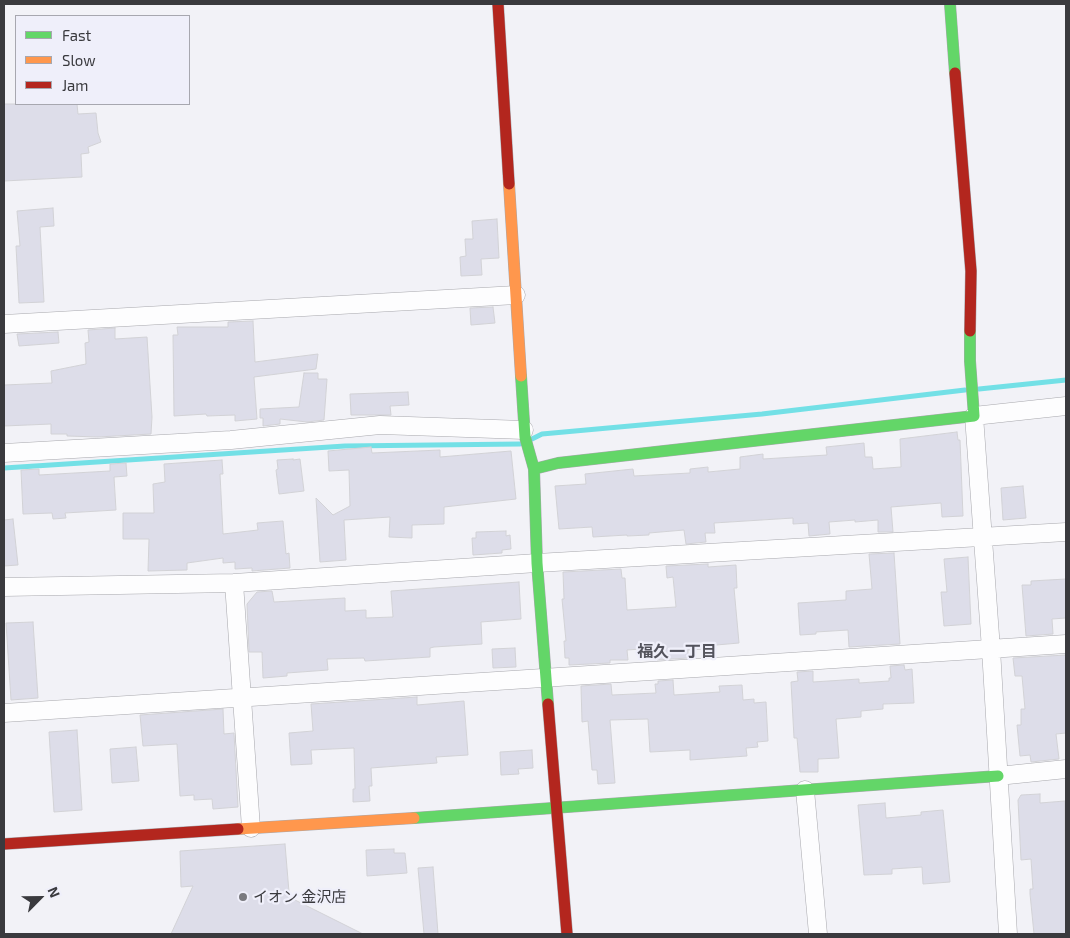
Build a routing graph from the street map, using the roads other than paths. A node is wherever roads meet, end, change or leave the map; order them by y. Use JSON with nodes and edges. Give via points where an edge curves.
{"nodes":[{"id":1,"x":498,"y":4,"type":"edge"},
{"id":2,"x":950,"y":4,"type":"edge"},
{"id":3,"x":516,"y":295,"type":"junction"},
{"id":4,"x":4,"y":324,"type":"edge"},
{"id":5,"x":1066,"y":406,"type":"edge"},
{"id":6,"x":973,"y":411,"type":"junction"},
{"id":7,"x":524,"y":433,"type":"junction"},
{"id":8,"x":4,"y":453,"type":"edge"},
{"id":9,"x":533,"y":464,"type":"junction"},
{"id":10,"x":1066,"y":532,"type":"edge"},
{"id":11,"x":983,"y":537,"type":"junction"},
{"id":12,"x":537,"y":563,"type":"junction"},
{"id":13,"x":234,"y":583,"type":"junction"},
{"id":14,"x":4,"y":587,"type":"edge"},
{"id":15,"x":1066,"y":644,"type":"edge"},
{"id":16,"x":991,"y":649,"type":"junction"},
{"id":17,"x":546,"y":678,"type":"junction"},
{"id":18,"x":243,"y":698,"type":"junction"},
{"id":19,"x":4,"y":713,"type":"edge"},
{"id":20,"x":1066,"y":769,"type":"edge"},
{"id":21,"x":998,"y":776,"type":"junction"},
{"id":22,"x":805,"y":790,"type":"junction"},
{"id":23,"x":556,"y":809,"type":"junction"},
{"id":24,"x":251,"y":828,"type":"junction"},
{"id":25,"x":4,"y":844,"type":"edge"},
{"id":26,"x":567,"y":934,"type":"edge"},
{"id":27,"x":818,"y":934,"type":"edge"},
{"id":28,"x":1008,"y":934,"type":"edge"}],
"edges":[{"from":1,"to":3,"type":"street"},
{"from":2,"to":6,"type":"street","via":[[971,272]]},
{"from":3,"to":4,"type":"street"},
{"from":3,"to":7,"type":"street"},
{"from":5,"to":6,"type":"street"},
{"from":6,"to":9,"type":"street"},
{"from":6,"to":11,"type":"street"},
{"from":7,"to":8,"type":"street","via":[[380,425],[231,440]]},
{"from":7,"to":9,"type":"street"},
{"from":9,"to":12,"type":"street"},
{"from":10,"to":11,"type":"street"},
{"from":11,"to":12,"type":"street"},
{"from":11,"to":16,"type":"street"},
{"from":12,"to":13,"type":"street"},
{"from":12,"to":17,"type":"street"},
{"from":13,"to":14,"type":"street"},
{"from":13,"to":18,"type":"street"},
{"from":15,"to":16,"type":"street"},
{"from":16,"to":17,"type":"street"},
{"from":16,"to":21,"type":"street"},
{"from":17,"to":18,"type":"street"},
{"from":17,"to":23,"type":"street"},
{"from":18,"to":19,"type":"street"},
{"from":18,"to":24,"type":"street"},
{"from":20,"to":21,"type":"street"},
{"from":21,"to":22,"type":"street"},
{"from":21,"to":28,"type":"street"},
{"from":22,"to":23,"type":"street"},
{"from":22,"to":27,"type":"street"},
{"from":23,"to":24,"type":"street"},
{"from":23,"to":26,"type":"street"},
{"from":24,"to":25,"type":"street"}]}
